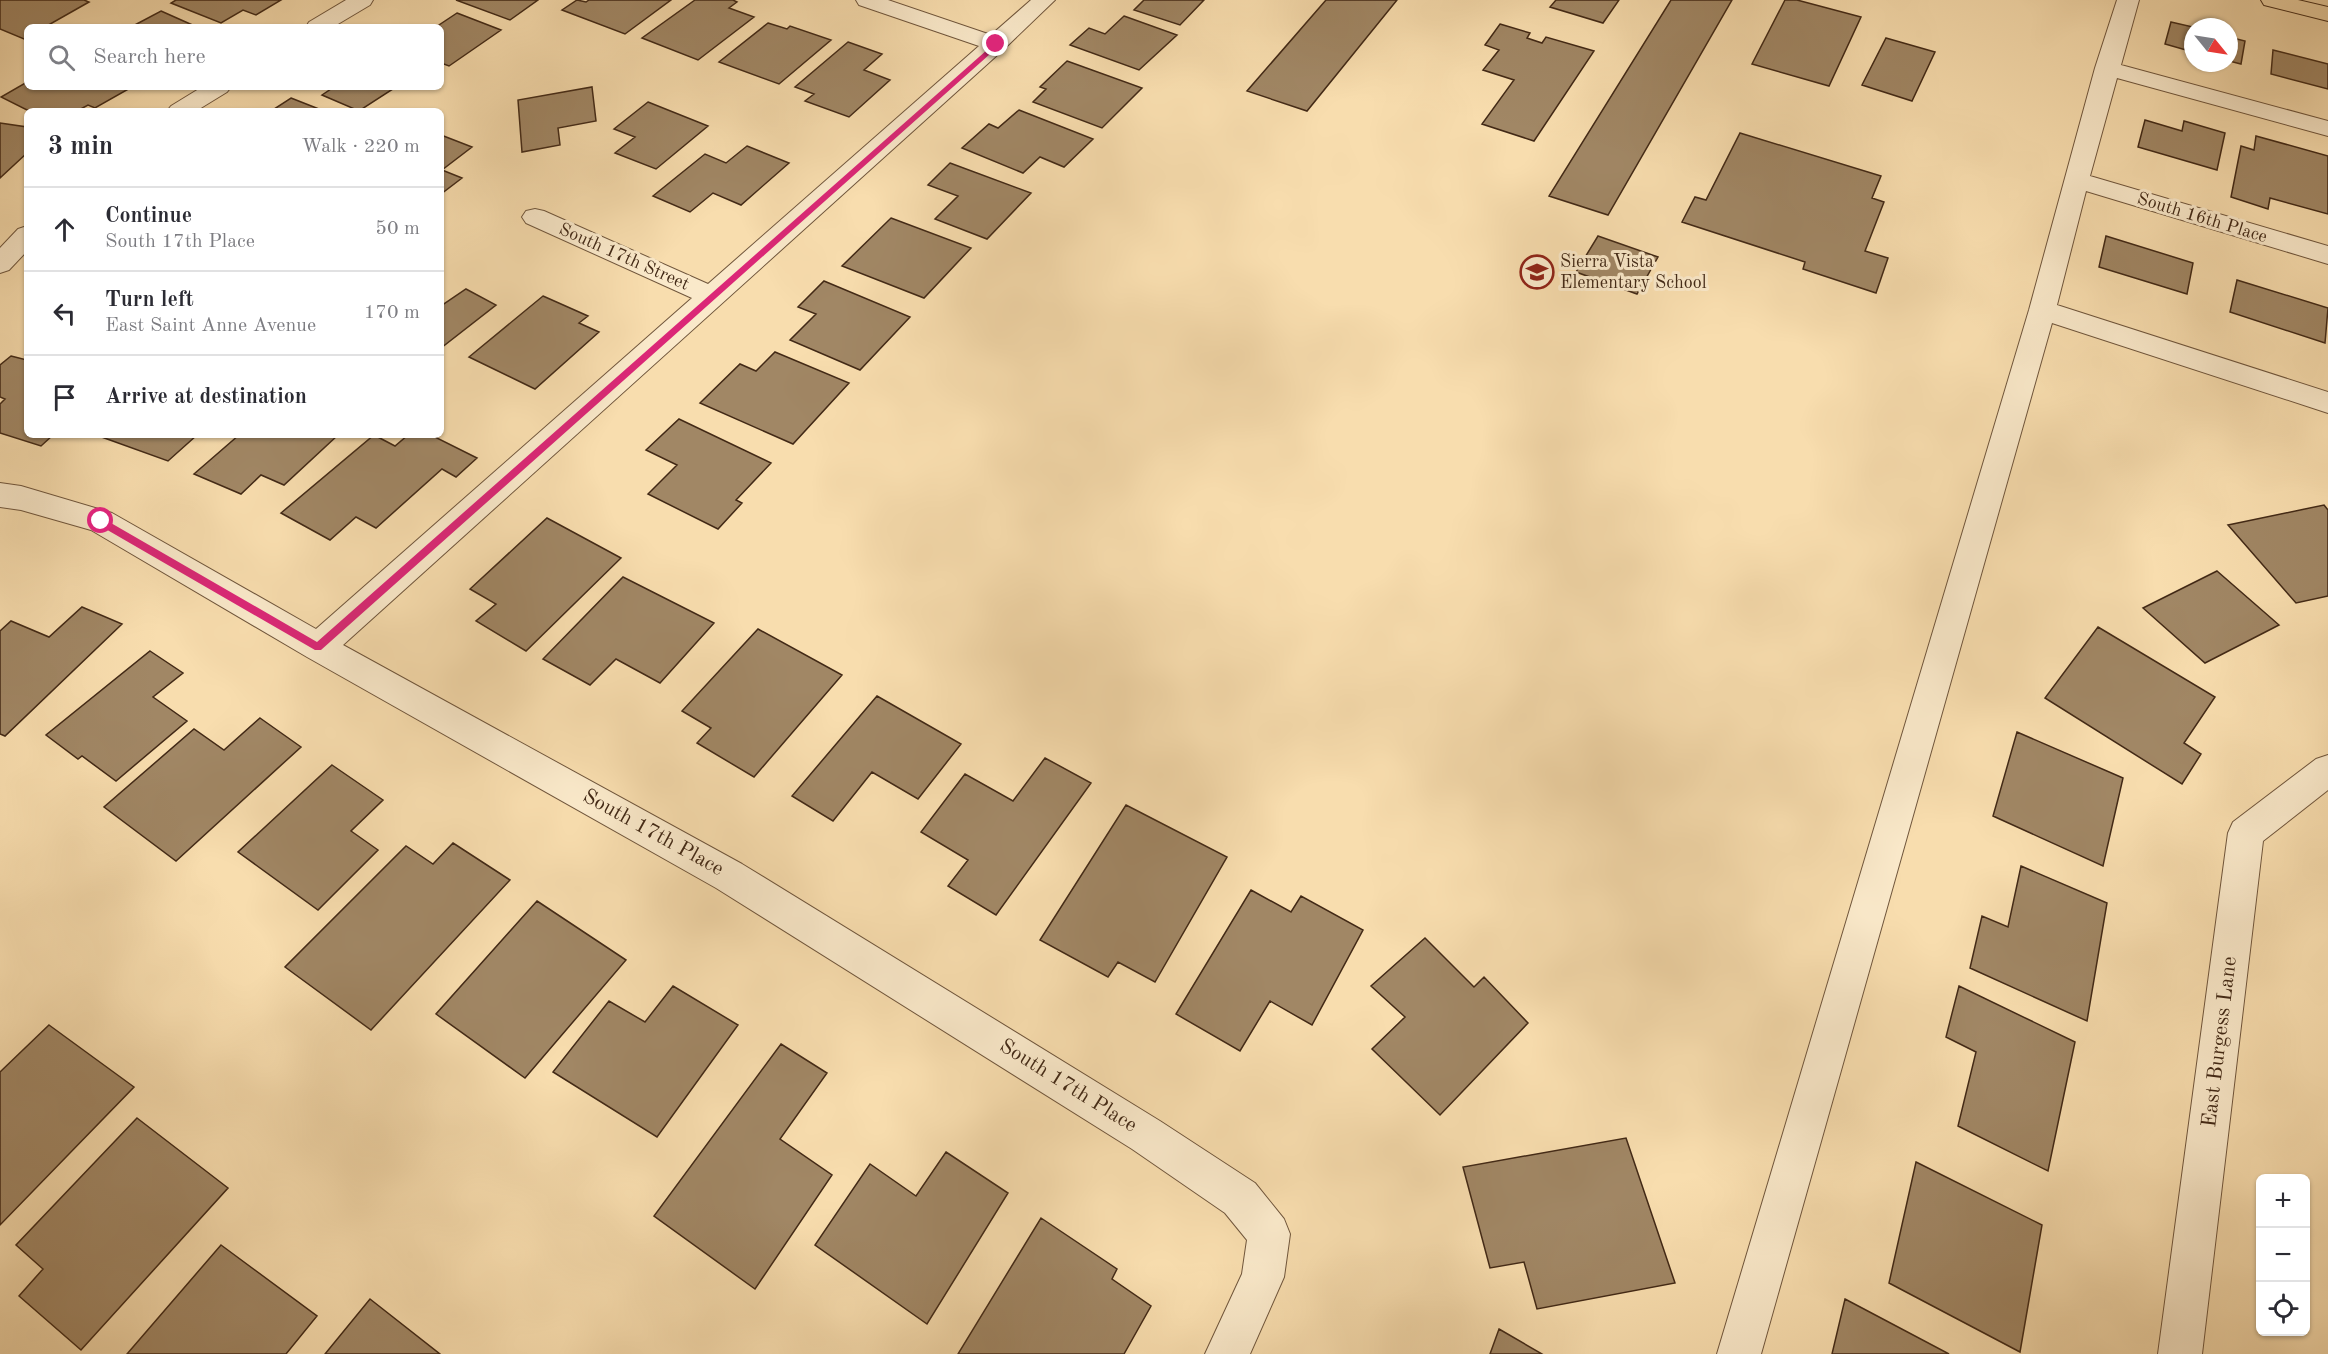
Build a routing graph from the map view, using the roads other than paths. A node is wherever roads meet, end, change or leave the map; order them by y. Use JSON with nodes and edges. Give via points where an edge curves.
{"nodes":[{"id":1,"x":362,"y":0,"type":"edge"},
{"id":2,"x":867,"y":0,"type":"edge"},
{"id":3,"x":1044,"y":0,"type":"edge"},
{"id":4,"x":2128,"y":0,"type":"edge"},
{"id":5,"x":2272,"y":0,"type":"edge"},
{"id":6,"x":2328,"y":14,"type":"edge"},
{"id":7,"x":322,"y":24,"type":"edge"},
{"id":8,"x":996,"y":44,"type":"junction"},
{"id":9,"x":2107,"y":68,"type":"junction"},
{"id":10,"x":214,"y":90,"type":"edge"},
{"id":11,"x":184,"y":108,"type":"edge"},
{"id":12,"x":2328,"y":129,"type":"edge"},
{"id":13,"x":2076,"y":180,"type":"junction"},
{"id":14,"x":535,"y":217,"type":"dead end"},
{"id":15,"x":24,"y":238,"type":"edge"},
{"id":16,"x":2328,"y":255,"type":"edge"},
{"id":17,"x":0,"y":264,"type":"edge"},
{"id":18,"x":713,"y":297,"type":"junction"},
{"id":19,"x":2042,"y":310,"type":"junction"},
{"id":20,"x":2328,"y":403,"type":"edge"},
{"id":21,"x":0,"y":495,"type":"edge"},
{"id":22,"x":318,"y":647,"type":"junction"},
{"id":23,"x":2328,"y":770,"type":"edge"},
{"id":24,"x":1227,"y":1354,"type":"edge"},
{"id":25,"x":1739,"y":1354,"type":"edge"},
{"id":26,"x":2180,"y":1354,"type":"edge"}],
"edges":[{"from":1,"to":7,"type":"street"},
{"from":2,"to":8,"type":"street"},
{"from":3,"to":8,"type":"street"},
{"from":4,"to":9,"type":"street"},
{"from":5,"to":6,"type":"main road"},
{"from":8,"to":18,"type":"street"},
{"from":9,"to":12,"type":"street"},
{"from":9,"to":13,"type":"street"},
{"from":10,"to":11,"type":"street"},
{"from":13,"to":16,"type":"street","name":"South 16th Place"},
{"from":13,"to":19,"type":"street"},
{"from":14,"to":18,"type":"street","name":"South 17th Street"},
{"from":15,"to":17,"type":"street"},
{"from":18,"to":22,"type":"street"},
{"from":19,"to":20,"type":"street"},
{"from":19,"to":25,"type":"street"},
{"from":21,"to":22,"type":"street","name":"South 17th Place","via":[[101,521]]},
{"from":22,"to":24,"type":"street","name":"South 17th Place","via":[[750,889],[1240,1197],[1269,1234],[1263,1277]]},
{"from":23,"to":26,"type":"street","name":"East Burgess Lane","via":[[2246,833]]}]}
